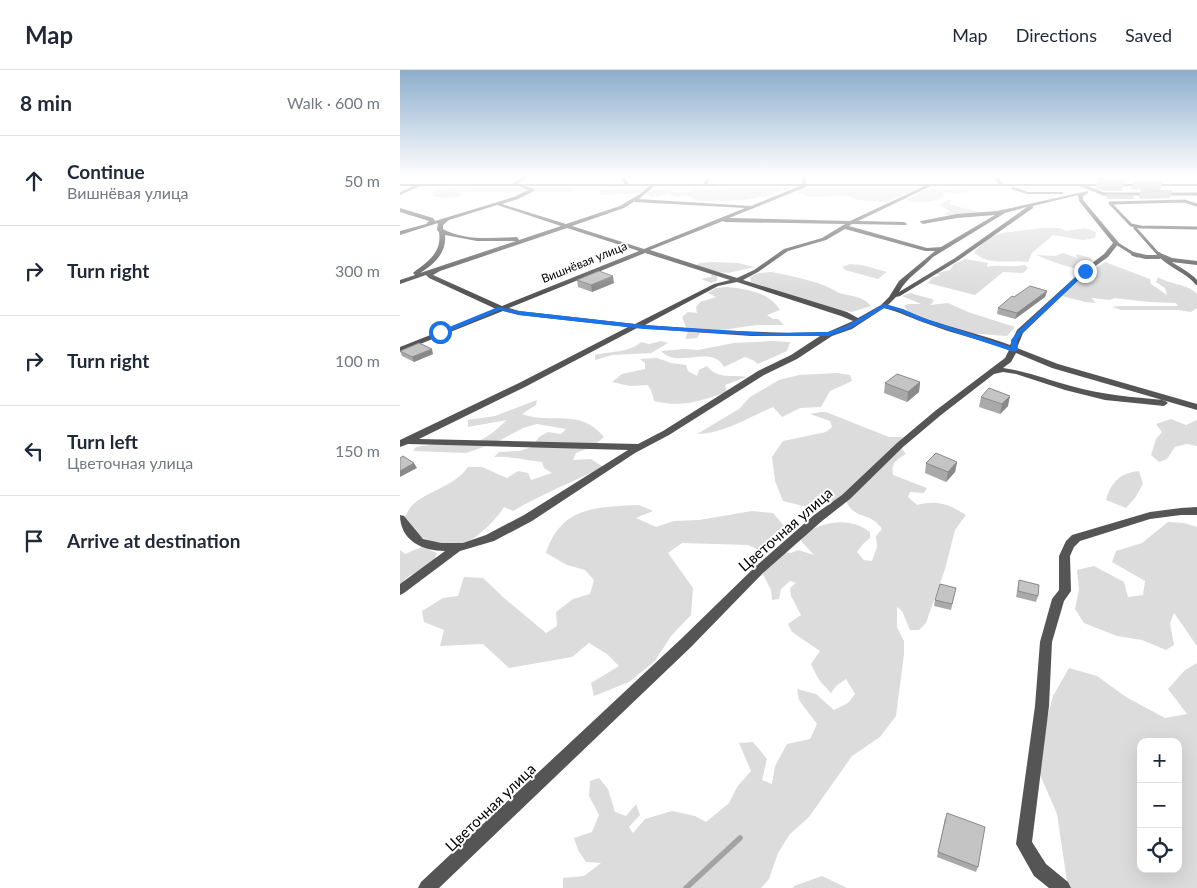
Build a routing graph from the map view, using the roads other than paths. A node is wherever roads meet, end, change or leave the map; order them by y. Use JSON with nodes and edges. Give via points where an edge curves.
{"nodes":[{"id":1,"x":414,"y":214,"type":"edge"},
{"id":2,"x":462,"y":214,"type":"edge"},
{"id":3,"x":531,"y":214,"type":"edge"},
{"id":4,"x":602,"y":214,"type":"edge"},
{"id":5,"x":734,"y":214,"type":"edge"},
{"id":6,"x":869,"y":214,"type":"edge"},
{"id":7,"x":978,"y":214,"type":"edge"},
{"id":8,"x":999,"y":214,"type":"edge"},
{"id":9,"x":1022,"y":214,"type":"edge"},
{"id":10,"x":1093,"y":214,"type":"edge"},
{"id":11,"x":1121,"y":214,"type":"edge"},
{"id":12,"x":448,"y":218,"type":"junction"},
{"id":13,"x":923,"y":222,"type":"dead end"},
{"id":14,"x":712,"y":224,"type":"junction"},
{"id":15,"x":904,"y":224,"type":"dead end"},
{"id":16,"x":847,"y":225,"type":"junction"},
{"id":17,"x":1131,"y":225,"type":"junction"},
{"id":18,"x":569,"y":226,"type":"junction"},
{"id":19,"x":422,"y":227,"type":"junction"},
{"id":20,"x":1197,"y":228,"type":"edge"},
{"id":21,"x":442,"y":231,"type":"junction"},
{"id":22,"x":400,"y":233,"type":"edge"},
{"id":23,"x":454,"y":236,"type":"junction"},
{"id":24,"x":526,"y":239,"type":"junction"},
{"id":25,"x":1116,"y":243,"type":"junction"},
{"id":26,"x":944,"y":248,"type":"junction"},
{"id":27,"x":643,"y":251,"type":"junction"},
{"id":28,"x":440,"y":254,"type":"junction"},
{"id":29,"x":1160,"y":255,"type":"junction"},
{"id":30,"x":1197,"y":263,"type":"edge"},
{"id":31,"x":438,"y":269,"type":"junction"},
{"id":32,"x":1183,"y":271,"type":"junction"},
{"id":33,"x":407,"y":280,"type":"junction"},
{"id":34,"x":738,"y":280,"type":"junction"},
{"id":35,"x":400,"y":282,"type":"edge"},
{"id":36,"x":1197,"y":283,"type":"edge"},
{"id":37,"x":898,"y":293,"type":"junction"},
{"id":38,"x":884,"y":306,"type":"junction"},
{"id":39,"x":500,"y":308,"type":"junction"},
{"id":40,"x":907,"y":312,"type":"junction"},
{"id":41,"x":858,"y":322,"type":"junction"},
{"id":42,"x":636,"y":326,"type":"junction"},
{"id":43,"x":829,"y":334,"type":"junction"},
{"id":44,"x":400,"y":350,"type":"edge"},
{"id":45,"x":1014,"y":350,"type":"junction"},
{"id":46,"x":994,"y":373,"type":"junction"},
{"id":47,"x":1196,"y":407,"type":"edge"},
{"id":48,"x":402,"y":442,"type":"edge"},
{"id":49,"x":641,"y":447,"type":"junction"},
{"id":50,"x":1197,"y":511,"type":"edge"},
{"id":51,"x":400,"y":519,"type":"edge"},
{"id":52,"x":458,"y":547,"type":"junction"},
{"id":53,"x":400,"y":590,"type":"edge"},
{"id":54,"x":427,"y":888,"type":"edge"},
{"id":55,"x":1062,"y":888,"type":"edge"}],
"edges":[{"from":1,"to":19,"type":"street","via":[[432,221]]},
{"from":2,"to":12,"type":"street"},
{"from":3,"to":18,"type":"street"},
{"from":4,"to":18,"type":"street"},
{"from":5,"to":14,"type":"street","name":"Вишнёвая улица"},
{"from":6,"to":16,"type":"street"},
{"from":7,"to":13,"type":"street"},
{"from":8,"to":26,"type":"street"},
{"from":9,"to":37,"type":"street"},
{"from":10,"to":25,"type":"street"},
{"from":11,"to":17,"type":"lane"},
{"from":12,"to":19,"type":"street"},
{"from":12,"to":21,"type":"street","via":[[440,224]]},
{"from":14,"to":16,"type":"street","via":[[739,219]]},
{"from":14,"to":27,"type":"street","name":"Вишнёвая улица"},
{"from":15,"to":16,"type":"street"},
{"from":16,"to":26,"type":"street","via":[[928,250]]},
{"from":16,"to":34,"type":"street","via":[[815,243],[786,250]]},
{"from":17,"to":20,"type":"lane"},
{"from":17,"to":29,"type":"lane"},
{"from":18,"to":24,"type":"street"},
{"from":18,"to":27,"type":"street"},
{"from":19,"to":22,"type":"street"},
{"from":21,"to":23,"type":"street"},
{"from":21,"to":28,"type":"street"},
{"from":23,"to":24,"type":"street"},
{"from":23,"to":28,"type":"street","via":[[456,240]]},
{"from":24,"to":31,"type":"street"},
{"from":25,"to":29,"type":"lane","via":[[1132,256],[1151,258]]},
{"from":25,"to":45,"type":"street","name":"Цветочная улица","via":[[1020,332],[1014,340]]},
{"from":26,"to":37,"type":"street","via":[[904,278]]},
{"from":27,"to":34,"type":"street"},
{"from":27,"to":39,"type":"street","name":"Вишнёвая улица"},
{"from":28,"to":33,"type":"street"},
{"from":29,"to":30,"type":"lane"},
{"from":29,"to":32,"type":"lane"},
{"from":30,"to":32,"type":"lane"},
{"from":31,"to":33,"type":"street"},
{"from":31,"to":39,"type":"street","via":[[430,277]]},
{"from":32,"to":36,"type":"lane"},
{"from":33,"to":35,"type":"street"},
{"from":34,"to":41,"type":"street","via":[[844,314]]},
{"from":34,"to":42,"type":"street","via":[[716,285]]},
{"from":37,"to":38,"type":"street"},
{"from":37,"to":40,"type":"street"},
{"from":38,"to":40,"type":"street"},
{"from":38,"to":41,"type":"street"},
{"from":39,"to":42,"type":"street"},
{"from":39,"to":44,"type":"street","name":"Вишнёвая улица"},
{"from":40,"to":45,"type":"street"},
{"from":41,"to":43,"type":"street"},
{"from":42,"to":43,"type":"street","via":[[768,334]]},
{"from":42,"to":48,"type":"street"},
{"from":43,"to":49,"type":"street"},
{"from":45,"to":46,"type":"street","name":"Цветочная улица"},
{"from":45,"to":47,"type":"street","via":[[1071,371]]},
{"from":46,"to":47,"type":"street","via":[[1003,370],[1017,372],[1105,397]]},
{"from":46,"to":54,"type":"street","name":"Цветочная улица","via":[[938,413],[846,497],[772,558]]},
{"from":48,"to":49,"type":"street"},
{"from":49,"to":52,"type":"street","via":[[528,518],[490,538]]},
{"from":50,"to":55,"type":"street","via":[[1150,514],[1076,538],[1067,547],[1063,562],[1065,591],[1058,599],[1046,642],[1042,706],[1024,844],[1040,870]]},
{"from":51,"to":52,"type":"street","via":[[419,542],[441,548]]},
{"from":52,"to":53,"type":"street"}]}
